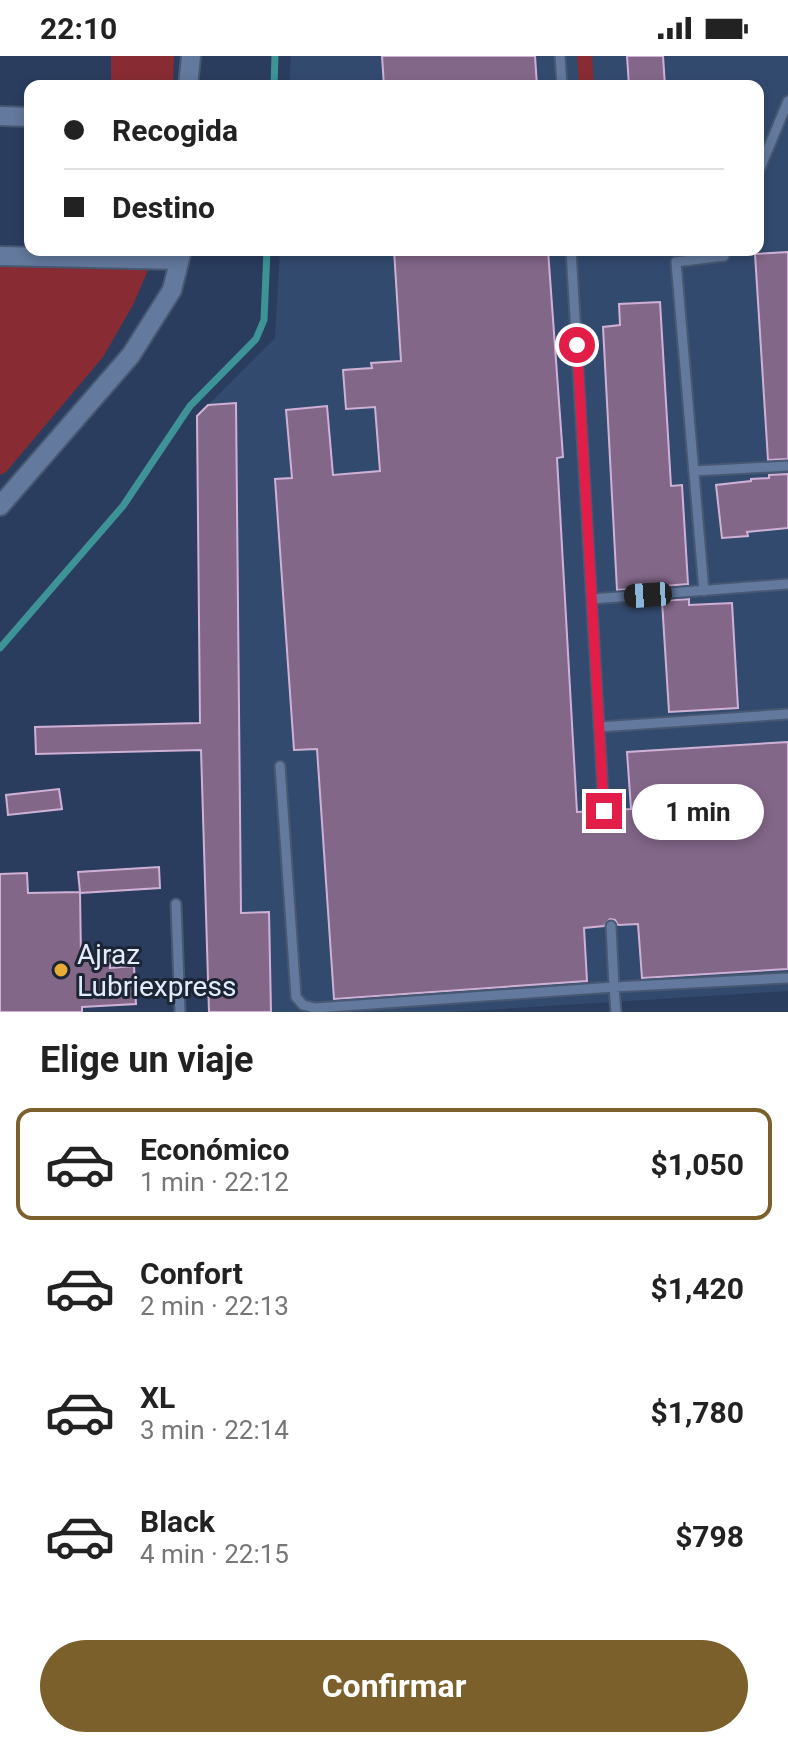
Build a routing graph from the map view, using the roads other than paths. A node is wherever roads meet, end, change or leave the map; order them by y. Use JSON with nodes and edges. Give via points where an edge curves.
{"nodes":[{"id":1,"x":191,"y":56,"type":"edge"},
{"id":2,"x":560,"y":56,"type":"edge"},
{"id":3,"x":189,"y":80,"type":"edge"},
{"id":4,"x":562,"y":80,"type":"edge"},
{"id":5,"x":788,"y":101,"type":"edge"},
{"id":6,"x":0,"y":116,"type":"edge"},
{"id":7,"x":24,"y":117,"type":"edge"},
{"id":8,"x":764,"y":159,"type":"edge"},
{"id":9,"x":0,"y":256,"type":"edge"},
{"id":10,"x":24,"y":256,"type":"edge"},
{"id":11,"x":180,"y":256,"type":"edge"},
{"id":12,"x":571,"y":256,"type":"edge"},
{"id":13,"x":724,"y":256,"type":"edge"},
{"id":14,"x":788,"y":466,"type":"edge"},
{"id":15,"x":694,"y":471,"type":"junction"},
{"id":16,"x":3,"y":498,"type":"edge"},
{"id":17,"x":788,"y":584,"type":"edge"},
{"id":18,"x":704,"y":591,"type":"junction"},
{"id":19,"x":592,"y":599,"type":"junction"},
{"id":20,"x":788,"y":714,"type":"edge"},
{"id":21,"x":599,"y":727,"type":"junction"},
{"id":22,"x":280,"y":766,"type":"dead end"},
{"id":23,"x":604,"y":811,"type":"dead end"},
{"id":24,"x":176,"y":904,"type":"dead end"},
{"id":25,"x":611,"y":926,"type":"dead end"},
{"id":26,"x":788,"y":978,"type":"edge"},
{"id":27,"x":614,"y":987,"type":"junction"},
{"id":28,"x":180,"y":1012,"type":"edge"},
{"id":29,"x":616,"y":1012,"type":"edge"}],
"edges":[{"from":1,"to":3,"type":"street"},
{"from":2,"to":4,"type":"lane"},
{"from":5,"to":8,"type":"lane"},
{"from":6,"to":7,"type":"street"},
{"from":9,"to":10,"type":"street"},
{"from":11,"to":16,"type":"street","via":[[172,290],[131,355]]},
{"from":12,"to":19,"type":"lane"},
{"from":13,"to":15,"type":"lane","via":[[676,262]]},
{"from":14,"to":15,"type":"lane"},
{"from":15,"to":18,"type":"lane"},
{"from":17,"to":18,"type":"lane"},
{"from":18,"to":19,"type":"lane"},
{"from":19,"to":21,"type":"lane"},
{"from":20,"to":21,"type":"lane"},
{"from":21,"to":23,"type":"lane"},
{"from":22,"to":27,"type":"lane","via":[[296,997],[303,1005]]},
{"from":24,"to":28,"type":"lane"},
{"from":25,"to":27,"type":"lane"},
{"from":26,"to":27,"type":"lane"},
{"from":27,"to":29,"type":"lane"}]}
